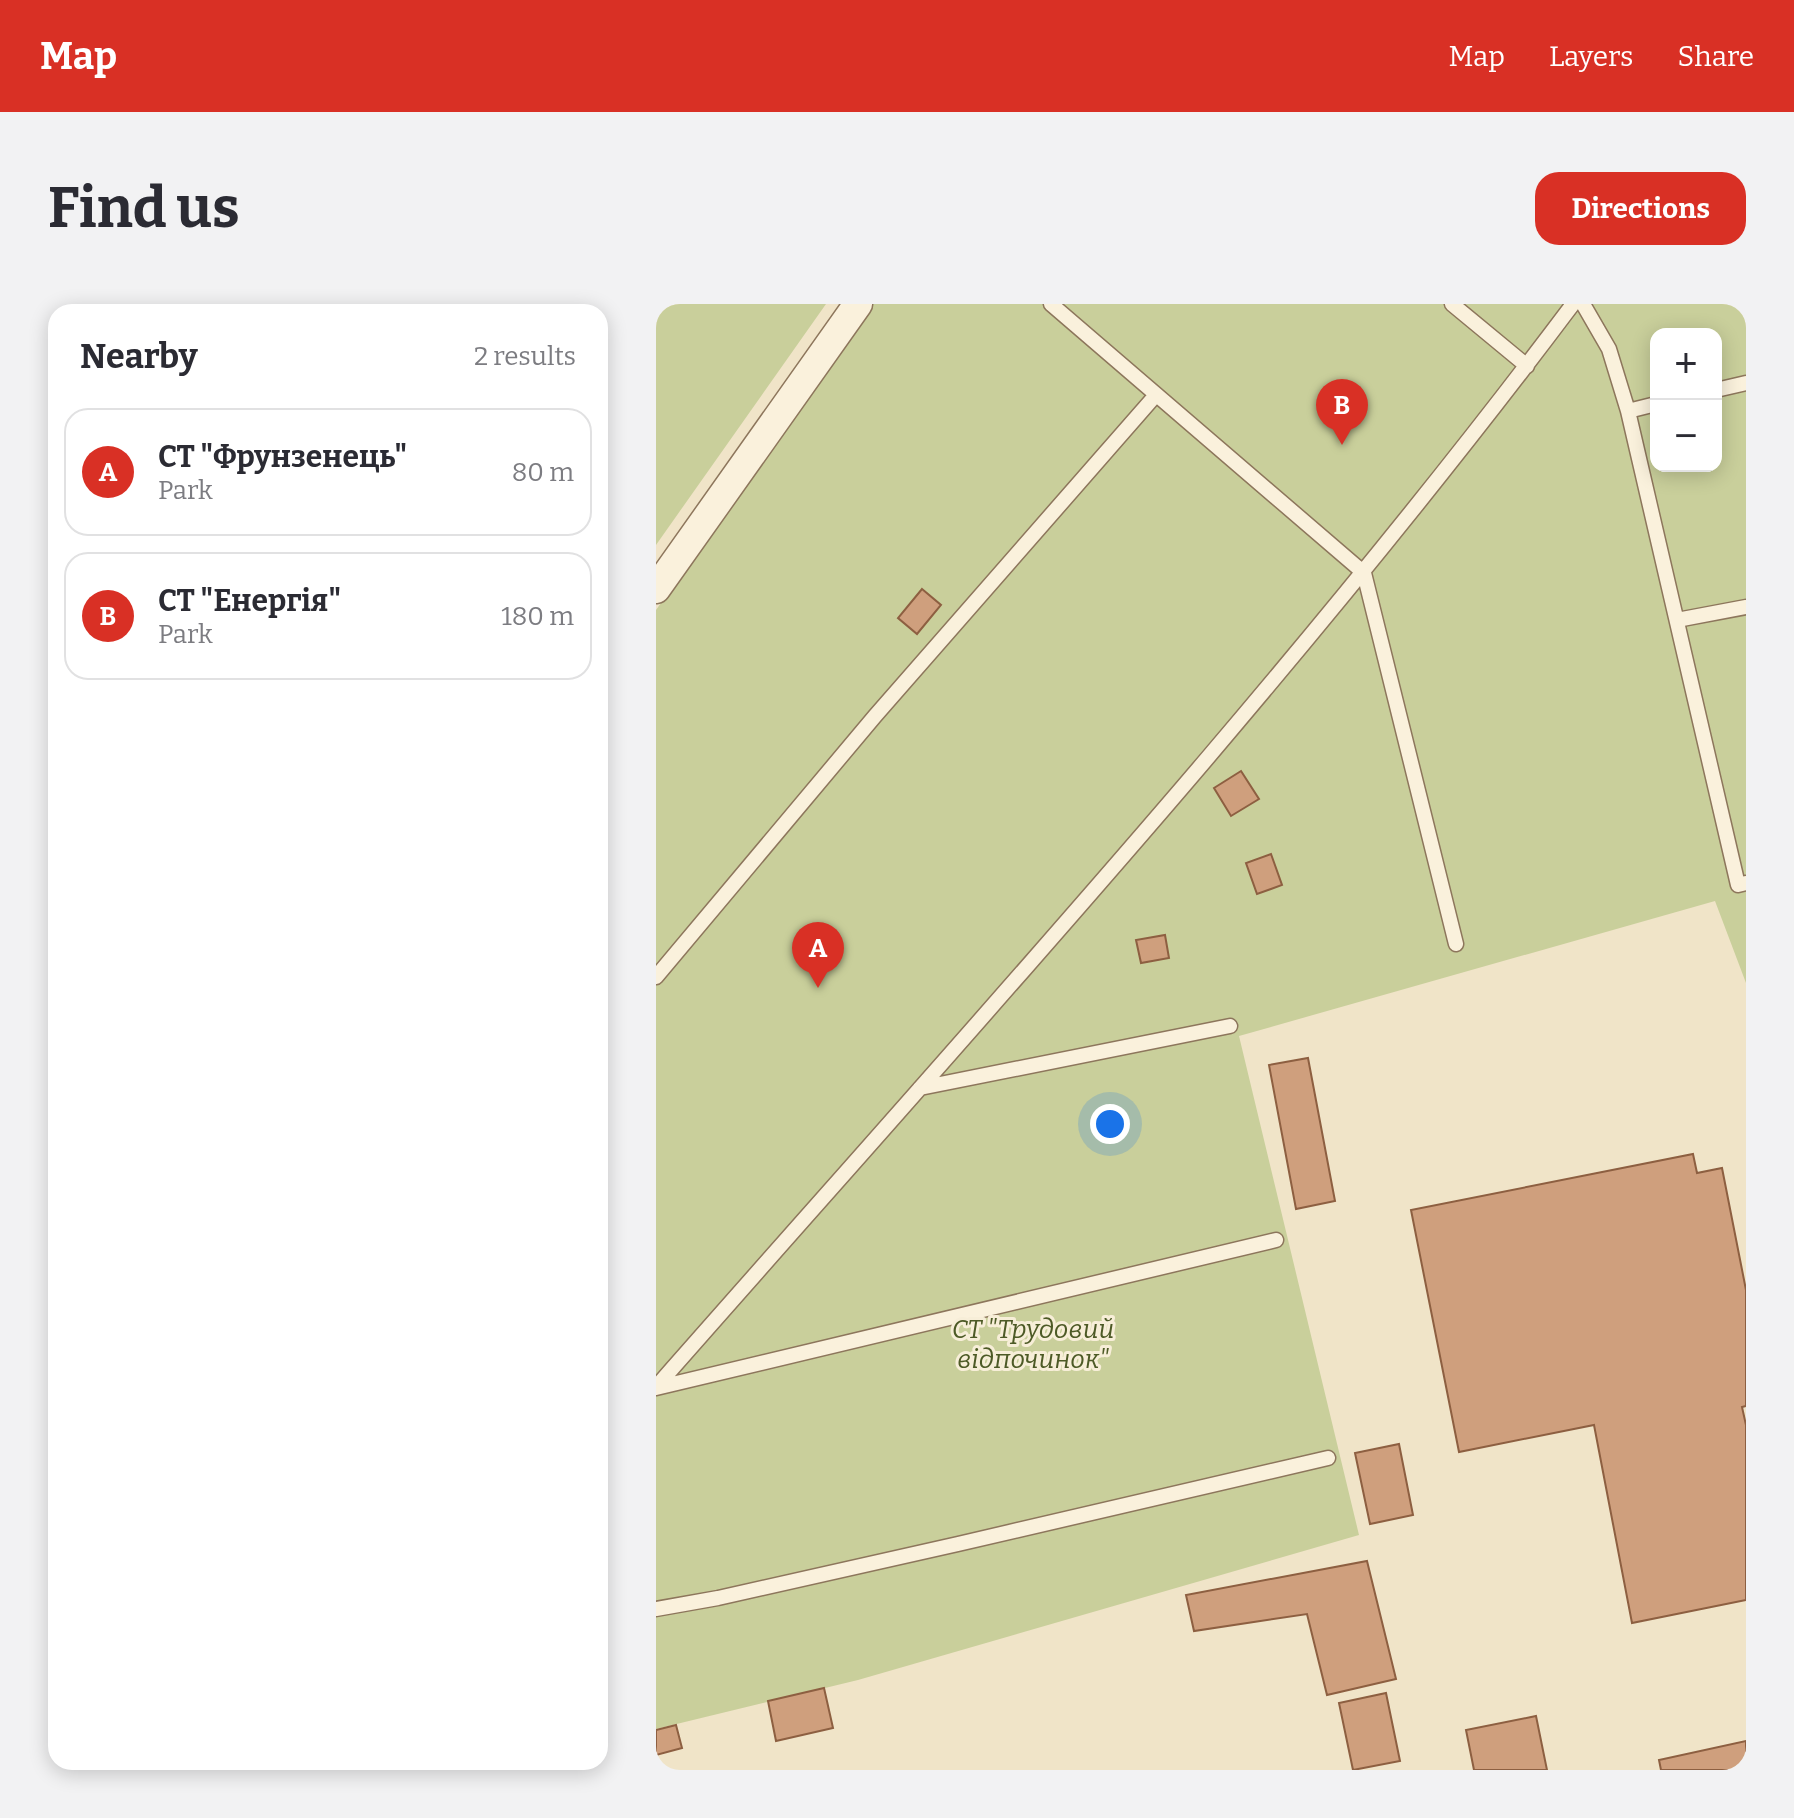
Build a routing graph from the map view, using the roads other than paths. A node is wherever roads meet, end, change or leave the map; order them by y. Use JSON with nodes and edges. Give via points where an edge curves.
{"nodes":[{"id":1,"x":858,"y":304,"type":"edge"},
{"id":2,"x":1051,"y":304,"type":"edge"},
{"id":3,"x":1452,"y":304,"type":"edge"},
{"id":4,"x":1573,"y":304,"type":"edge"},
{"id":5,"x":1583,"y":304,"type":"edge"},
{"id":6,"x":1527,"y":366,"type":"junction"},
{"id":7,"x":1746,"y":383,"type":"edge"},
{"id":8,"x":1722,"y":389,"type":"edge"},
{"id":9,"x":1155,"y":396,"type":"junction"},
{"id":10,"x":1650,"y":406,"type":"edge"},
{"id":11,"x":1628,"y":411,"type":"junction"},
{"id":12,"x":1364,"y":573,"type":"junction"},
{"id":13,"x":656,"y":589,"type":"edge"},
{"id":14,"x":1746,"y":607,"type":"edge"},
{"id":15,"x":1677,"y":620,"type":"junction"},
{"id":16,"x":1746,"y":883,"type":"edge"},
{"id":17,"x":1456,"y":944,"type":"dead end"},
{"id":18,"x":656,"y":977,"type":"edge"},
{"id":19,"x":1230,"y":1026,"type":"dead end"},
{"id":20,"x":919,"y":1088,"type":"junction"},
{"id":21,"x":1276,"y":1240,"type":"dead end"},
{"id":22,"x":656,"y":1387,"type":"edge"},
{"id":23,"x":1328,"y":1458,"type":"dead end"},
{"id":24,"x":656,"y":1609,"type":"edge"}],
"edges":[{"from":1,"to":13,"type":"street"},
{"from":2,"to":9,"type":"lane"},
{"from":3,"to":6,"type":"lane"},
{"from":4,"to":6,"type":"lane"},
{"from":5,"to":11,"type":"lane","via":[[1609,349]]},
{"from":6,"to":12,"type":"lane"},
{"from":7,"to":8,"type":"lane"},
{"from":9,"to":12,"type":"lane"},
{"from":9,"to":18,"type":"lane"},
{"from":10,"to":11,"type":"lane"},
{"from":11,"to":15,"type":"lane"},
{"from":12,"to":17,"type":"lane"},
{"from":12,"to":20,"type":"lane"},
{"from":14,"to":15,"type":"lane"},
{"from":15,"to":16,"type":"lane","via":[[1738,885]]},
{"from":19,"to":20,"type":"lane"},
{"from":20,"to":22,"type":"lane"},
{"from":21,"to":22,"type":"lane"},
{"from":23,"to":24,"type":"lane"}]}
